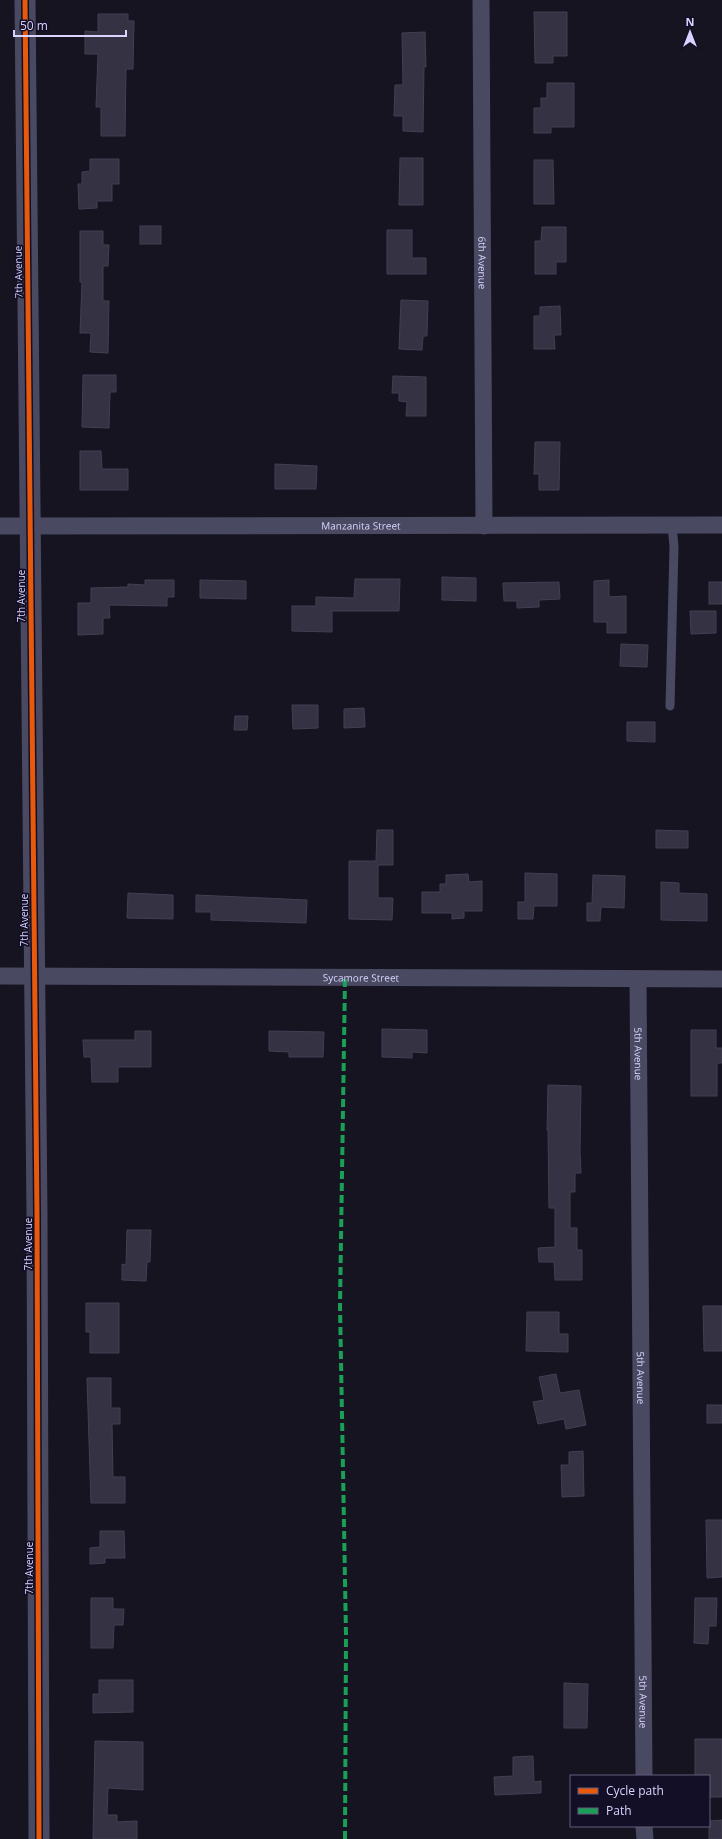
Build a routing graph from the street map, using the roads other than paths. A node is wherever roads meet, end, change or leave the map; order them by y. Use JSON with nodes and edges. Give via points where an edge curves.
{"nodes":[{"id":1,"x":25,"y":0,"type":"edge"},
{"id":2,"x":480,"y":0,"type":"edge"},
{"id":3,"x":722,"y":525,"type":"edge"},
{"id":4,"x":0,"y":526,"type":"edge"},
{"id":5,"x":30,"y":526,"type":"junction"},
{"id":6,"x":484,"y":526,"type":"junction"},
{"id":7,"x":672,"y":526,"type":"junction"},
{"id":8,"x":670,"y":706,"type":"dead end"},
{"id":9,"x":0,"y":976,"type":"edge"},
{"id":10,"x":33,"y":976,"type":"junction"},
{"id":11,"x":722,"y":979,"type":"edge"},
{"id":12,"x":638,"y":980,"type":"junction"},
{"id":13,"x":644,"y":1775,"type":"edge"},
{"id":14,"x":644,"y":1827,"type":"edge"},
{"id":15,"x":39,"y":1839,"type":"edge"},
{"id":16,"x":644,"y":1839,"type":"edge"}],
"edges":[{"from":1,"to":5,"type":"street","name":"7th Avenue"},
{"from":2,"to":6,"type":"street","name":"6th Avenue"},
{"from":3,"to":7,"type":"street","name":"Manzanita Street"},
{"from":4,"to":5,"type":"street","name":"Manzanita Street"},
{"from":5,"to":6,"type":"street","name":"Manzanita Street"},
{"from":5,"to":10,"type":"street","name":"7th Avenue"},
{"from":6,"to":7,"type":"street","name":"Manzanita Street"},
{"from":7,"to":8,"type":"lane","via":[[674,547]]},
{"from":9,"to":10,"type":"street","name":"Sycamore Street"},
{"from":10,"to":12,"type":"street","name":"Sycamore Street"},
{"from":10,"to":15,"type":"street","name":"7th Avenue","via":[[37,1214]]},
{"from":11,"to":12,"type":"street","name":"Sycamore Street"},
{"from":12,"to":13,"type":"street","name":"5th Avenue"},
{"from":14,"to":16,"type":"street"}]}
